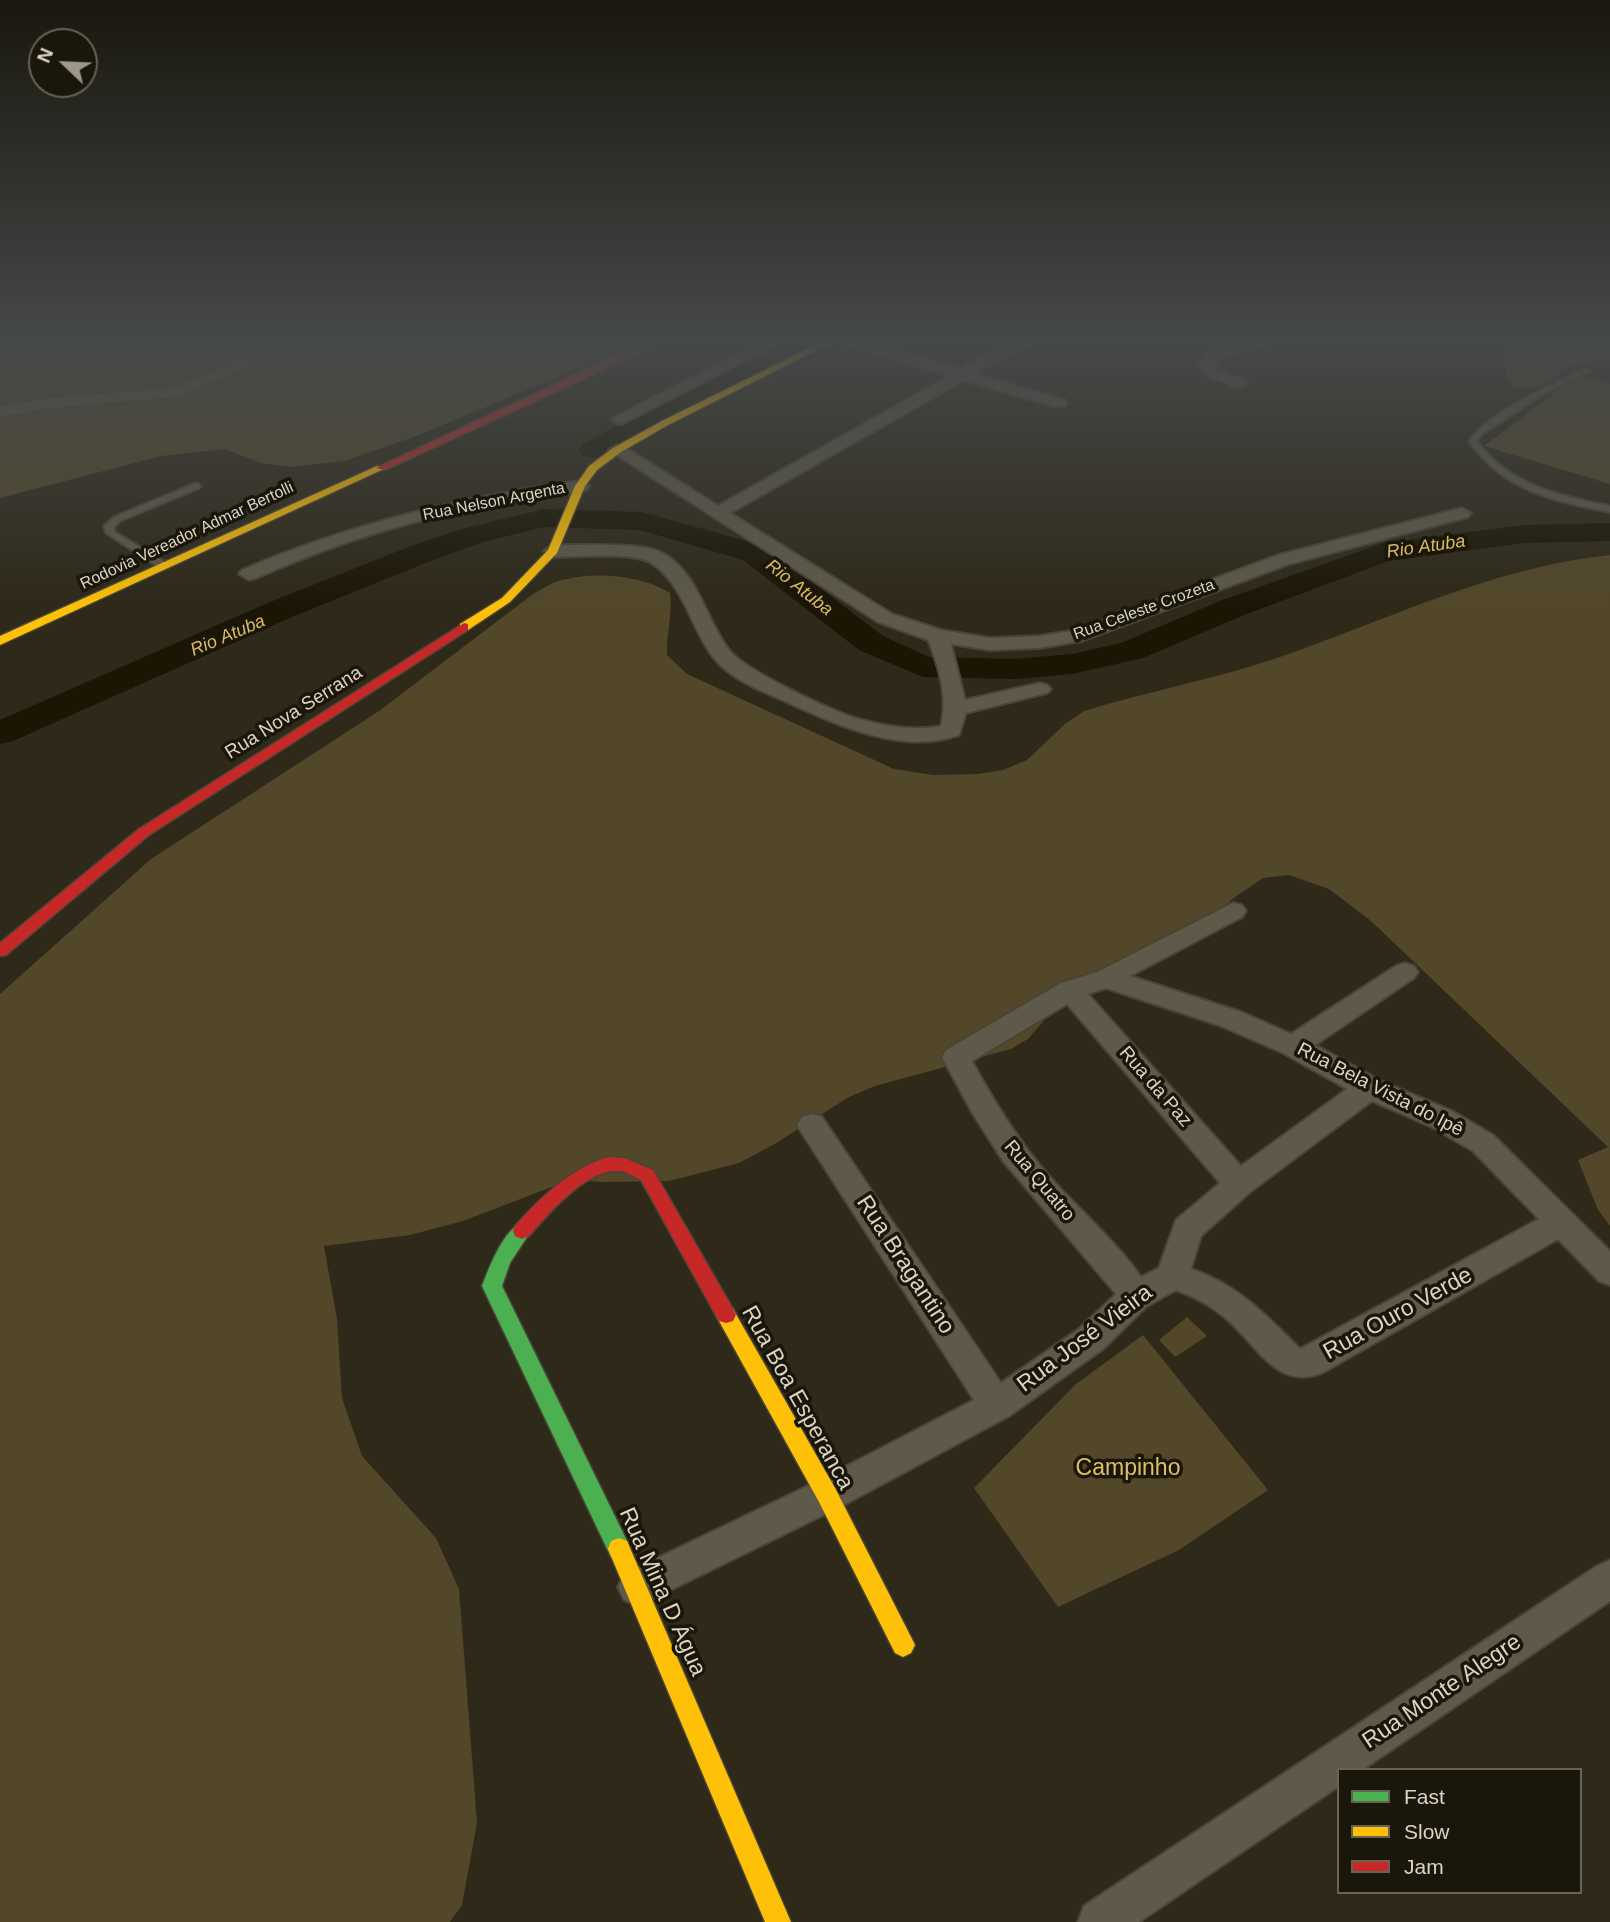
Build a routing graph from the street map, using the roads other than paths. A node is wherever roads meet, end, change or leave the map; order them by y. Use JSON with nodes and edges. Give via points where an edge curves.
{"nodes":[{"id":1,"x":460,"y":430,"type":"edge"},
{"id":2,"x":653,"y":430,"type":"edge"},
{"id":3,"x":868,"y":430,"type":"edge"},
{"id":4,"x":1483,"y":430,"type":"edge"},
{"id":5,"x":617,"y":450,"type":"junction"},
{"id":6,"x":196,"y":486,"type":"dead end"},
{"id":7,"x":580,"y":486,"type":"junction"},
{"id":8,"x":1610,"y":509,"type":"edge"},
{"id":9,"x":718,"y":513,"type":"junction"},
{"id":10,"x":1462,"y":513,"type":"dead end"},
{"id":11,"x":555,"y":546,"type":"junction"},
{"id":12,"x":163,"y":566,"type":"junction"},
{"id":13,"x":250,"y":575,"type":"dead end"},
{"id":14,"x":0,"y":641,"type":"edge"},
{"id":15,"x":944,"y":655,"type":"junction"},
{"id":16,"x":1040,"y":689,"type":"dead end"},
{"id":17,"x":956,"y":709,"type":"junction"},
{"id":18,"x":1233,"y":911,"type":"dead end"},
{"id":19,"x":0,"y":951,"type":"edge"},
{"id":20,"x":1405,"y":972,"type":"dead end"},
{"id":21,"x":1106,"y":978,"type":"junction"},
{"id":22,"x":1070,"y":990,"type":"junction"},
{"id":23,"x":1293,"y":1046,"type":"junction"},
{"id":24,"x":1369,"y":1088,"type":"junction"},
{"id":25,"x":812,"y":1125,"type":"dead end"},
{"id":26,"x":647,"y":1175,"type":"joint"},
{"id":27,"x":1239,"y":1184,"type":"junction"},
{"id":28,"x":1559,"y":1223,"type":"junction"},
{"id":29,"x":1610,"y":1272,"type":"edge"},
{"id":30,"x":1173,"y":1276,"type":"junction"},
{"id":31,"x":1136,"y":1296,"type":"junction"},
{"id":32,"x":997,"y":1405,"type":"junction"},
{"id":33,"x":827,"y":1495,"type":"junction"},
{"id":34,"x":1610,"y":1579,"type":"edge"},
{"id":35,"x":637,"y":1587,"type":"junction"},
{"id":36,"x":902,"y":1645,"type":"dead end"},
{"id":37,"x":778,"y":1922,"type":"edge"},
{"id":38,"x":1100,"y":1922,"type":"edge"}],
"edges":[{"from":1,"to":12,"type":"main road","name":"Rodovia Vereador Admar Bertolli"},
{"from":2,"to":5,"type":"main road","name":"Rua Nelson Argenta"},
{"from":3,"to":9,"type":"street"},
{"from":4,"to":8,"type":"lane","via":[[1473,441],[1496,469],[1569,501]]},
{"from":5,"to":7,"type":"main road","name":"Rua Nelson Argenta","via":[[593,468]]},
{"from":5,"to":9,"type":"street","name":"Rua Celeste Crozeta"},
{"from":6,"to":12,"type":"lane","via":[[109,526],[111,533]]},
{"from":7,"to":11,"type":"main road","name":"Rua Nova Serrana"},
{"from":7,"to":13,"type":"street","name":"Rua Nelson Argenta","via":[[413,518],[301,550]]},
{"from":9,"to":15,"type":"street","name":"Rua Celeste Crozeta"},
{"from":10,"to":15,"type":"street","name":"Rua Celeste Crozeta","via":[[1282,560],[1081,635],[990,644]]},
{"from":11,"to":17,"type":"street","via":[[657,557],[677,575],[722,655],[751,678],[852,724],[889,732],[940,734],[951,730]]},
{"from":11,"to":19,"type":"main road","name":"Rua Nova Serrana","via":[[506,600],[144,832]]},
{"from":12,"to":14,"type":"main road","name":"Rodovia Vereador Admar Bertolli"},
{"from":15,"to":17,"type":"street"},
{"from":16,"to":17,"type":"street"},
{"from":18,"to":21,"type":"street"},
{"from":20,"to":23,"type":"street"},
{"from":21,"to":22,"type":"street"},
{"from":21,"to":23,"type":"street","name":"Rua Bela Vista do Ipê","via":[[1231,1019]]},
{"from":22,"to":27,"type":"street","name":"Rua da Paz"},
{"from":22,"to":31,"type":"street","name":"Rua Quatro","via":[[956,1057],[982,1109],[1036,1183],[1118,1267]]},
{"from":23,"to":24,"type":"street","name":"Rua Bela Vista do Ipê"},
{"from":24,"to":27,"type":"street","name":"Rua José Vieira"},
{"from":24,"to":28,"type":"street","name":"Rua Bela Vista do Ipê","via":[[1442,1119],[1483,1143]]},
{"from":25,"to":32,"type":"street","name":"Rua Bragantino"},
{"from":26,"to":33,"type":"main road","name":"Rua Boa Esperanca"},
{"from":26,"to":35,"type":"main road","name":"Rua Mina D Água","via":[[620,1163],[598,1166],[570,1185],[525,1229],[502,1261],[492,1286]]},
{"from":27,"to":30,"type":"street","name":"Rua José Vieira","via":[[1187,1229]]},
{"from":28,"to":29,"type":"street","name":"Rua Bela Vista do Ipê"},
{"from":28,"to":30,"type":"street","name":"Rua Ouro Verde","via":[[1310,1363],[1289,1360],[1236,1307],[1203,1286]]},
{"from":30,"to":31,"type":"street","name":"Rua José Vieira"},
{"from":31,"to":32,"type":"street","name":"Rua José Vieira","via":[[1091,1339]]},
{"from":32,"to":33,"type":"street","name":"Rua José Vieira"},
{"from":33,"to":35,"type":"street","name":"Rua José Vieira"},
{"from":33,"to":36,"type":"main road","name":"Rua Boa Esperanca"},
{"from":34,"to":38,"type":"street","name":"Rua Monte Alegre"},
{"from":35,"to":37,"type":"main road","name":"Rua Mina D Água"}]}
